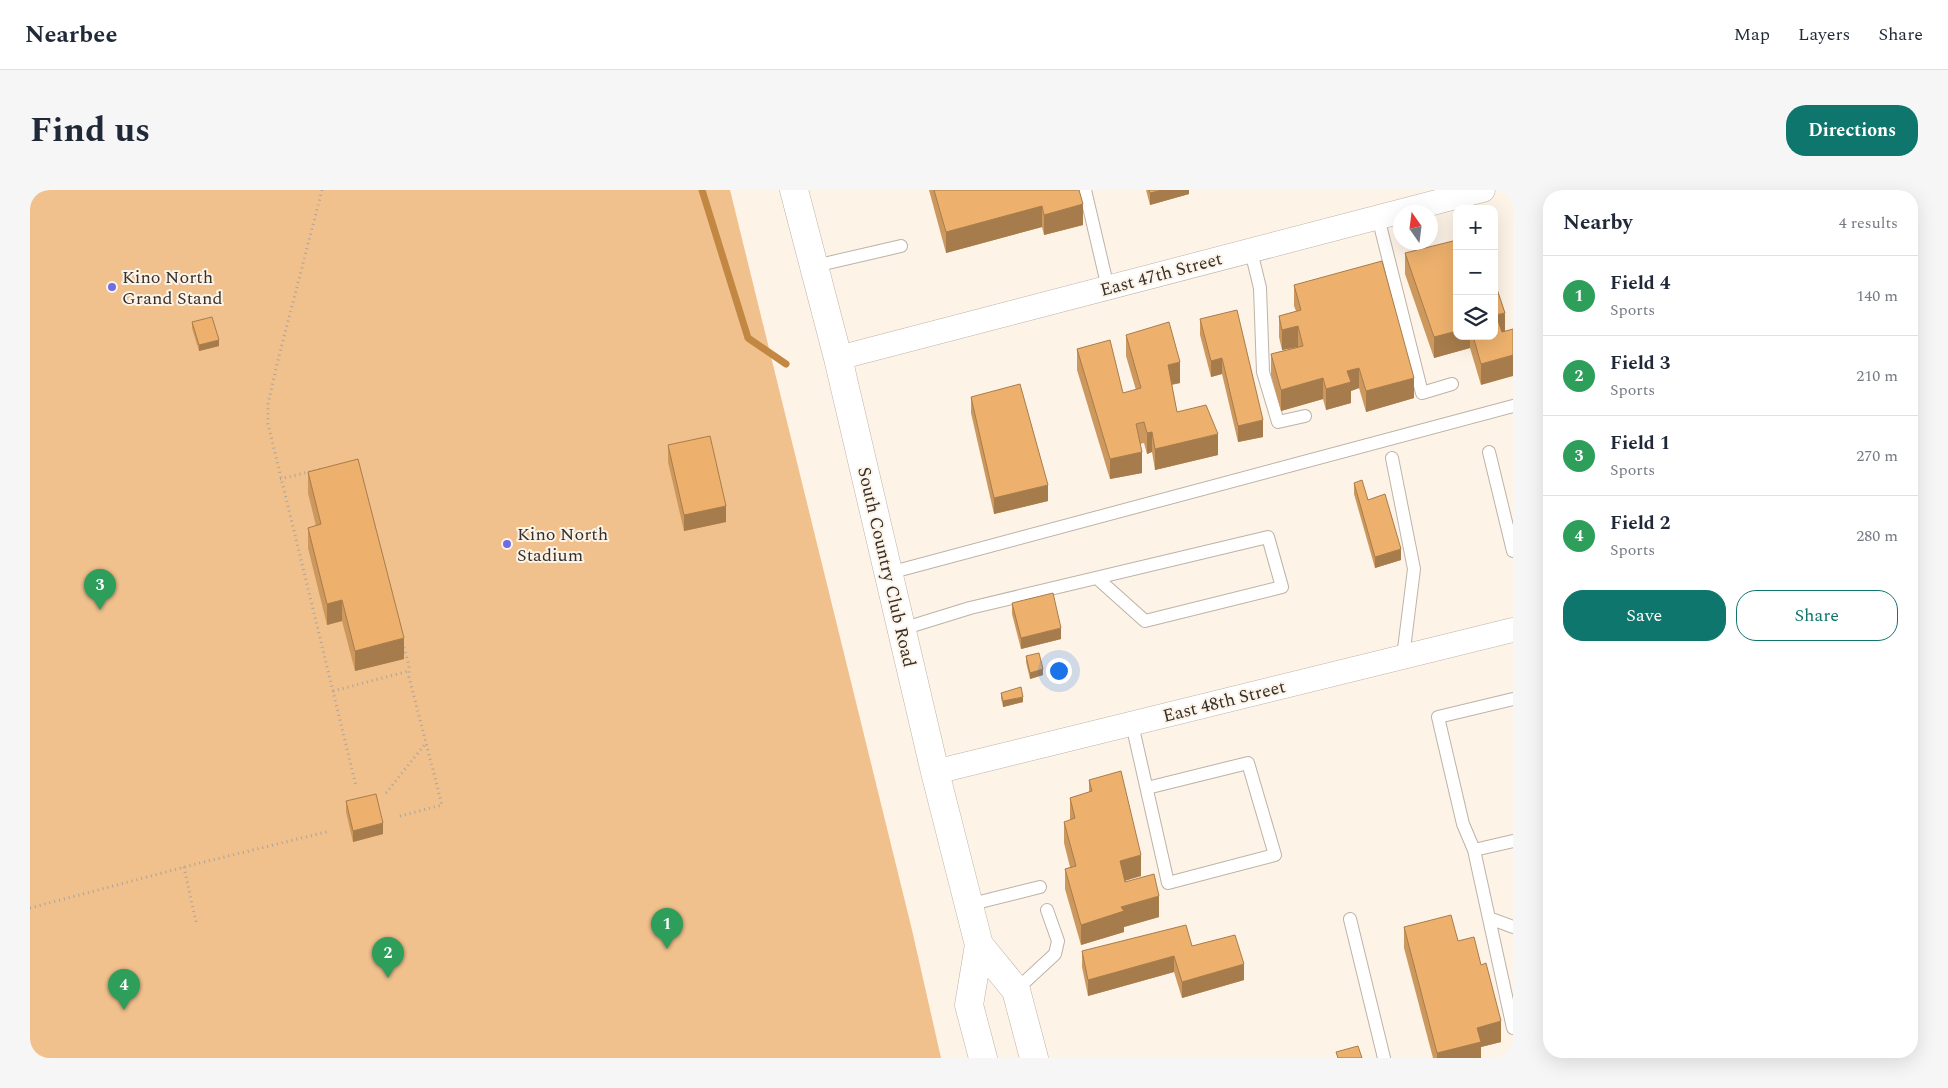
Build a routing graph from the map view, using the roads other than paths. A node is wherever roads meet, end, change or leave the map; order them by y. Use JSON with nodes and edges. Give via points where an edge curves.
{"nodes":[{"id":1,"x":797,"y":190,"type":"edge"},
{"id":2,"x":1085,"y":190,"type":"edge"},
{"id":3,"x":1483,"y":190,"type":"edge"},
{"id":4,"x":1378,"y":217,"type":"junction"},
{"id":5,"x":901,"y":246,"type":"dead end"},
{"id":6,"x":1251,"y":251,"type":"junction"},
{"id":7,"x":815,"y":266,"type":"junction"},
{"id":8,"x":1108,"y":288,"type":"junction"},
{"id":9,"x":838,"y":358,"type":"junction"},
{"id":10,"x":1452,"y":384,"type":"dead end"},
{"id":11,"x":1513,"y":406,"type":"edge"},
{"id":12,"x":1305,"y":416,"type":"dead end"},
{"id":13,"x":1489,"y":452,"type":"dead end"},
{"id":14,"x":1392,"y":458,"type":"dead end"},
{"id":15,"x":1513,"y":551,"type":"edge"},
{"id":16,"x":889,"y":573,"type":"junction"},
{"id":17,"x":1096,"y":578,"type":"junction"},
{"id":18,"x":902,"y":629,"type":"junction"},
{"id":19,"x":1513,"y":630,"type":"edge"},
{"id":20,"x":1403,"y":657,"type":"junction"},
{"id":21,"x":1513,"y":699,"type":"edge"},
{"id":22,"x":1132,"y":724,"type":"junction"},
{"id":23,"x":935,"y":772,"type":"junction"},
{"id":24,"x":1146,"y":788,"type":"junction"},
{"id":25,"x":1513,"y":840,"type":"edge"},
{"id":26,"x":1474,"y":850,"type":"junction"},
{"id":27,"x":1040,"y":887,"type":"dead end"},
{"id":28,"x":968,"y":905,"type":"junction"},
{"id":29,"x":1047,"y":910,"type":"dead end"},
{"id":30,"x":1350,"y":918,"type":"dead end"},
{"id":31,"x":1489,"y":918,"type":"junction"},
{"id":32,"x":1513,"y":927,"type":"edge"},
{"id":33,"x":978,"y":945,"type":"junction"},
{"id":34,"x":1016,"y":990,"type":"junction"},
{"id":35,"x":1513,"y":1028,"type":"edge"},
{"id":36,"x":983,"y":1058,"type":"edge"},
{"id":37,"x":1034,"y":1058,"type":"edge"},
{"id":38,"x":1384,"y":1058,"type":"edge"}],
"edges":[{"from":1,"to":7,"type":"street","name":"South Country Club Road"},
{"from":2,"to":8,"type":"lane"},
{"from":3,"to":4,"type":"street","name":"East 47th Street"},
{"from":4,"to":6,"type":"street","name":"East 47th Street"},
{"from":4,"to":10,"type":"lane","via":[[1422,393]]},
{"from":5,"to":7,"type":"lane"},
{"from":6,"to":8,"type":"street","name":"East 47th Street"},
{"from":6,"to":12,"type":"lane","via":[[1260,288],[1264,372],[1278,422]]},
{"from":7,"to":9,"type":"street","name":"South Country Club Road"},
{"from":8,"to":9,"type":"street","name":"East 47th Street"},
{"from":9,"to":16,"type":"street","name":"South Country Club Road"},
{"from":11,"to":16,"type":"lane"},
{"from":13,"to":15,"type":"lane"},
{"from":14,"to":20,"type":"lane","via":[[1414,569]]},
{"from":16,"to":18,"type":"street","name":"South Country Club Road"},
{"from":17,"to":17,"type":"lane","via":[[1145,621],[1282,587],[1268,537]]},
{"from":17,"to":18,"type":"lane","via":[[970,608]]},
{"from":18,"to":23,"type":"street","name":"South Country Club Road"},
{"from":19,"to":20,"type":"street","name":"East 48th Street"},
{"from":20,"to":22,"type":"street","name":"East 48th Street"},
{"from":21,"to":26,"type":"lane","via":[[1438,717],[1463,824]]},
{"from":22,"to":23,"type":"street","name":"East 48th Street"},
{"from":22,"to":24,"type":"lane"},
{"from":23,"to":28,"type":"street","name":"South Country Club Road"},
{"from":24,"to":24,"type":"lane","via":[[1168,883],[1275,855],[1248,764]]},
{"from":25,"to":26,"type":"lane"},
{"from":26,"to":31,"type":"lane"},
{"from":27,"to":28,"type":"lane"},
{"from":28,"to":33,"type":"street","name":"South Country Club Road"},
{"from":29,"to":34,"type":"lane","via":[[1058,941],[1055,954]]},
{"from":30,"to":38,"type":"lane"},
{"from":31,"to":32,"type":"lane"},
{"from":31,"to":35,"type":"lane"},
{"from":33,"to":34,"type":"street","name":"South Country Club Road"},
{"from":33,"to":36,"type":"street","name":"South Country Club Road","via":[[969,1005]]},
{"from":34,"to":37,"type":"street","name":"South Country Club Road"}]}
